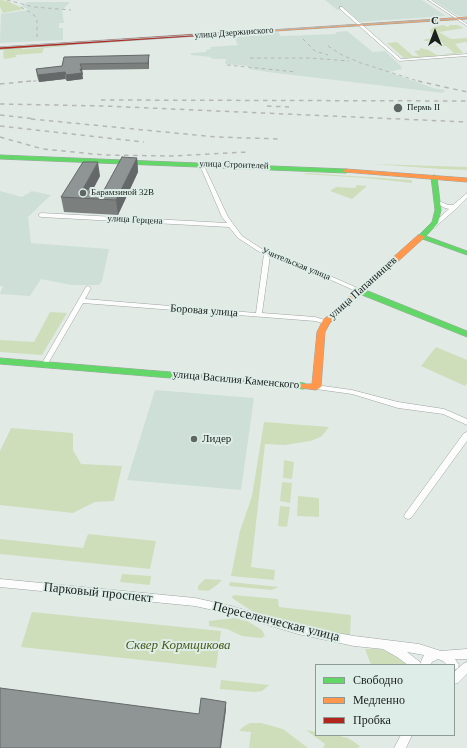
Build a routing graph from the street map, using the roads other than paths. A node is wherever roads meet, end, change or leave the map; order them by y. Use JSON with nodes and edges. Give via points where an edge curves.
{"nodes":[{"id":1,"x":429,"y":0,"type":"edge"},
{"id":2,"x":341,"y":8,"type":"dead end"},
{"id":3,"x":456,"y":18,"type":"junction"},
{"id":4,"x":467,"y":18,"type":"edge"},
{"id":5,"x":360,"y":25,"type":"junction"},
{"id":6,"x":467,"y":25,"type":"edge"},
{"id":7,"x":0,"y":47,"type":"edge"},
{"id":8,"x":467,"y":55,"type":"edge"},
{"id":9,"x":0,"y":157,"type":"edge"},
{"id":10,"x":0,"y":162,"type":"edge"},
{"id":11,"x":203,"y":168,"type":"junction"},
{"id":12,"x":435,"y":179,"type":"junction"},
{"id":13,"x":467,"y":180,"type":"edge"},
{"id":14,"x":467,"y":184,"type":"edge"},
{"id":15,"x":467,"y":195,"type":"edge"},
{"id":16,"x":437,"y":206,"type":"junction"},
{"id":17,"x":453,"y":209,"type":"junction"},
{"id":18,"x":41,"y":215,"type":"dead end"},
{"id":19,"x":229,"y":225,"type":"junction"},
{"id":20,"x":432,"y":227,"type":"junction"},
{"id":21,"x":421,"y":237,"type":"junction"},
{"id":22,"x":267,"y":253,"type":"junction"},
{"id":23,"x":467,"y":253,"type":"edge"},
{"id":24,"x":88,"y":288,"type":"dead end"},
{"id":25,"x":360,"y":291,"type":"junction"},
{"id":26,"x":81,"y":302,"type":"junction"},
{"id":27,"x":259,"y":315,"type":"junction"},
{"id":28,"x":326,"y":322,"type":"junction"},
{"id":29,"x":467,"y":334,"type":"edge"},
{"id":30,"x":0,"y":361,"type":"edge"},
{"id":31,"x":44,"y":364,"type":"junction"},
{"id":32,"x":316,"y":387,"type":"junction"},
{"id":33,"x":467,"y":422,"type":"edge"},
{"id":34,"x":467,"y":435,"type":"edge"},
{"id":35,"x":408,"y":516,"type":"dead end"},
{"id":36,"x":0,"y":583,"type":"edge"},
{"id":37,"x":195,"y":602,"type":"joint"},
{"id":38,"x":381,"y":645,"type":"junction"},
{"id":39,"x":467,"y":654,"type":"edge"},
{"id":40,"x":440,"y":655,"type":"junction"},
{"id":41,"x":415,"y":664,"type":"edge"},
{"id":42,"x":425,"y":664,"type":"edge"},
{"id":43,"x":453,"y":664,"type":"edge"},
{"id":44,"x":467,"y":667,"type":"edge"},
{"id":45,"x":455,"y":678,"type":"edge"},
{"id":46,"x":406,"y":736,"type":"edge"},
{"id":47,"x":400,"y":748,"type":"edge"}],
"edges":[{"from":1,"to":3,"type":"street"},
{"from":2,"to":5,"type":"street"},
{"from":3,"to":4,"type":"main road","name":"улица Дзержинского"},
{"from":3,"to":5,"type":"main road","name":"улица Дзержинского"},
{"from":3,"to":6,"type":"street"},
{"from":5,"to":7,"type":"main road","name":"улица Дзержинского"},
{"from":5,"to":8,"type":"street","via":[[400,60]]},
{"from":9,"to":12,"type":"main road","name":"улица Строителей","via":[[291,167]]},
{"from":10,"to":11,"type":"main road","name":"улица Строителей"},
{"from":11,"to":12,"type":"main road","name":"улица Строителей","via":[[331,172]]},
{"from":11,"to":19,"type":"street","name":"Учительская улица"},
{"from":12,"to":13,"type":"main road","name":"улица Строителей"},
{"from":12,"to":14,"type":"main road","name":"улица Строителей"},
{"from":12,"to":16,"type":"main road","name":"улица Папанинцев"},
{"from":15,"to":17,"type":"street","name":"улица Папанинцев"},
{"from":16,"to":17,"type":"street"},
{"from":16,"to":20,"type":"main road","name":"улица Папанинцев","via":[[437,220]]},
{"from":17,"to":20,"type":"street","name":"улица Папанинцев"},
{"from":18,"to":19,"type":"street","name":"улица Герцена"},
{"from":19,"to":22,"type":"street","name":"Учительская улица","via":[[240,238]]},
{"from":20,"to":21,"type":"main road","name":"улица Папанинцев"},
{"from":21,"to":23,"type":"main road"},
{"from":21,"to":25,"type":"main road","name":"улица Папанинцев"},
{"from":22,"to":25,"type":"street","name":"Учительская улица"},
{"from":22,"to":27,"type":"street"},
{"from":24,"to":26,"type":"street"},
{"from":25,"to":28,"type":"main road","name":"улица Папанинцев"},
{"from":25,"to":29,"type":"main road"},
{"from":26,"to":27,"type":"street","name":"Боровая улица"},
{"from":26,"to":31,"type":"street"},
{"from":27,"to":28,"type":"street","name":"Боровая улица"},
{"from":28,"to":32,"type":"main road","name":"улица Папанинцев","via":[[321,332]]},
{"from":30,"to":31,"type":"main road","name":"улица Василия Каменского"},
{"from":31,"to":32,"type":"main road","name":"улица Василия Каменского"},
{"from":32,"to":33,"type":"street","name":"улица Василия Каменского","via":[[444,412]]},
{"from":34,"to":35,"type":"street"},
{"from":36,"to":37,"type":"street","name":"Парковый проспект"},
{"from":37,"to":38,"type":"street","name":"Переселенческая улица","via":[[298,630]]},
{"from":38,"to":40,"type":"street","name":"Переселенческая улица","via":[[419,649]]},
{"from":38,"to":41,"type":"street","name":"Переселенческая улица"},
{"from":39,"to":40,"type":"street","name":"Переселенческая улица"},
{"from":40,"to":42,"type":"street","via":[[428,658]]},
{"from":40,"to":43,"type":"street","name":"Переселенческая улица","via":[[448,658]]},
{"from":44,"to":45,"type":"street"},
{"from":46,"to":47,"type":"street"}]}
